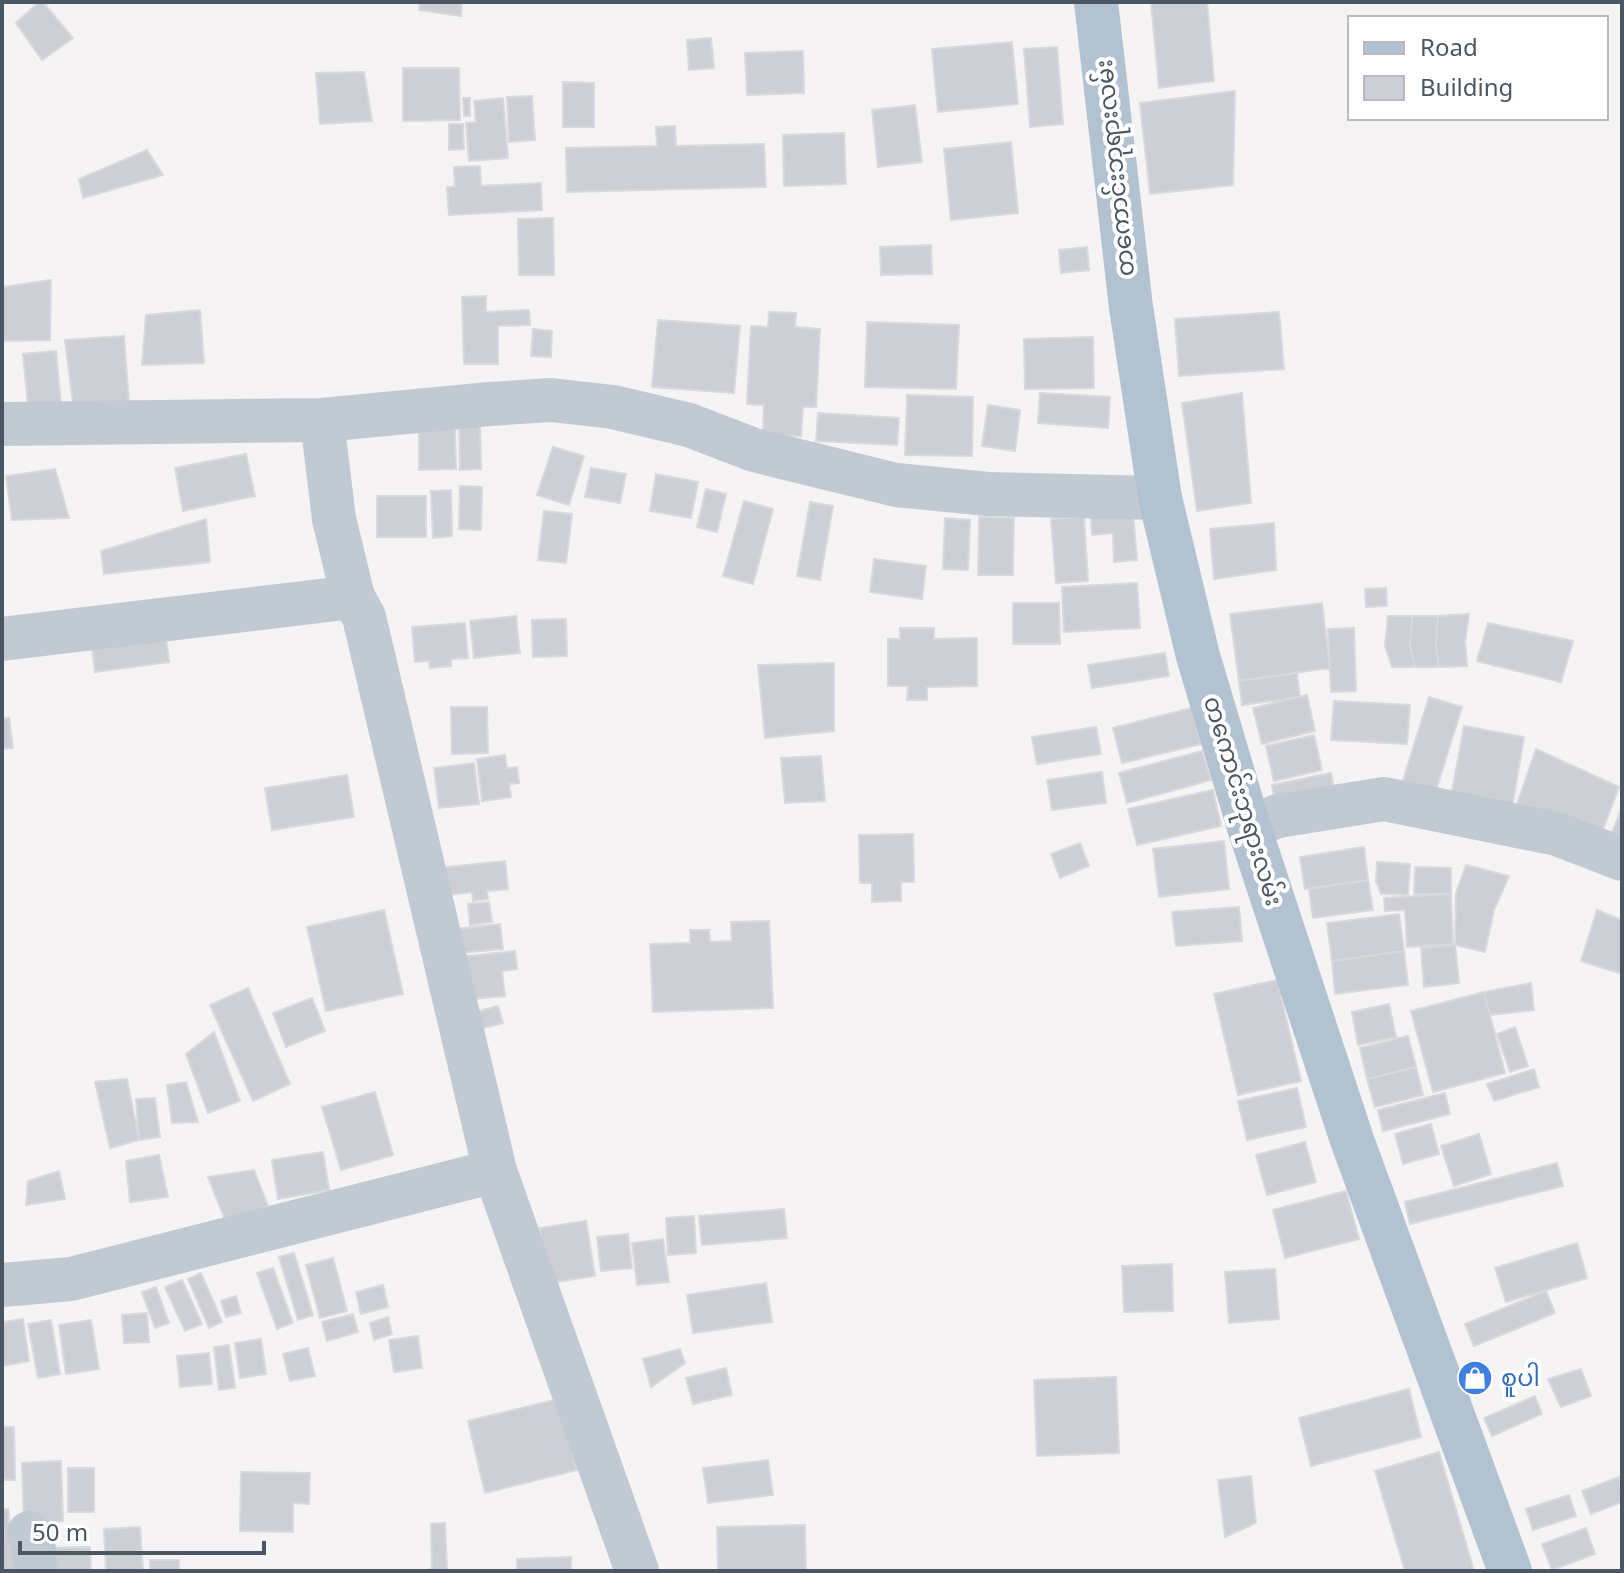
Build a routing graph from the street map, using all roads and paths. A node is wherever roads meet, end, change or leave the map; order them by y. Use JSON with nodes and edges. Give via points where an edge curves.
{"nodes":[{"id":1,"x":1096,"y":2,"type":"edge"},
{"id":2,"x":322,"y":420,"type":"junction"},
{"id":3,"x":2,"y":424,"type":"edge"},
{"id":4,"x":1160,"y":498,"type":"junction"},
{"id":5,"x":353,"y":597,"type":"junction"},
{"id":6,"x":2,"y":639,"type":"edge"},
{"id":7,"x":1249,"y":827,"type":"junction"},
{"id":8,"x":1622,"y":859,"type":"edge"},
{"id":9,"x":495,"y":1171,"type":"junction"},
{"id":10,"x":2,"y":1285,"type":"edge"},
{"id":11,"x":637,"y":1571,"type":"edge"},
{"id":12,"x":1510,"y":1571,"type":"edge"}],
"edges":[{"from":1,"to":4,"type":"main road","name":"တကောင်းဘုရားလမ်း","via":[[1131,307]]},
{"from":2,"to":3,"type":"street"},
{"from":2,"to":4,"type":"street","via":[[551,400],[613,407],[689,425],[754,450],[896,485],[988,494]]},
{"from":2,"to":5,"type":"street","via":[[334,519]]},
{"from":4,"to":7,"type":"main road","name":"တကောင်းဘုရားလမ်း","via":[[1198,656]]},
{"from":5,"to":6,"type":"street"},
{"from":5,"to":9,"type":"street","via":[[364,617]]},
{"from":7,"to":8,"type":"street","via":[[1278,816],[1384,799],[1557,834]]},
{"from":7,"to":12,"type":"main road","name":"တကောင်းဘုရားလမ်း","via":[[1352,1140]]},
{"from":9,"to":10,"type":"street","via":[[71,1279]]},
{"from":9,"to":11,"type":"street"}]}
